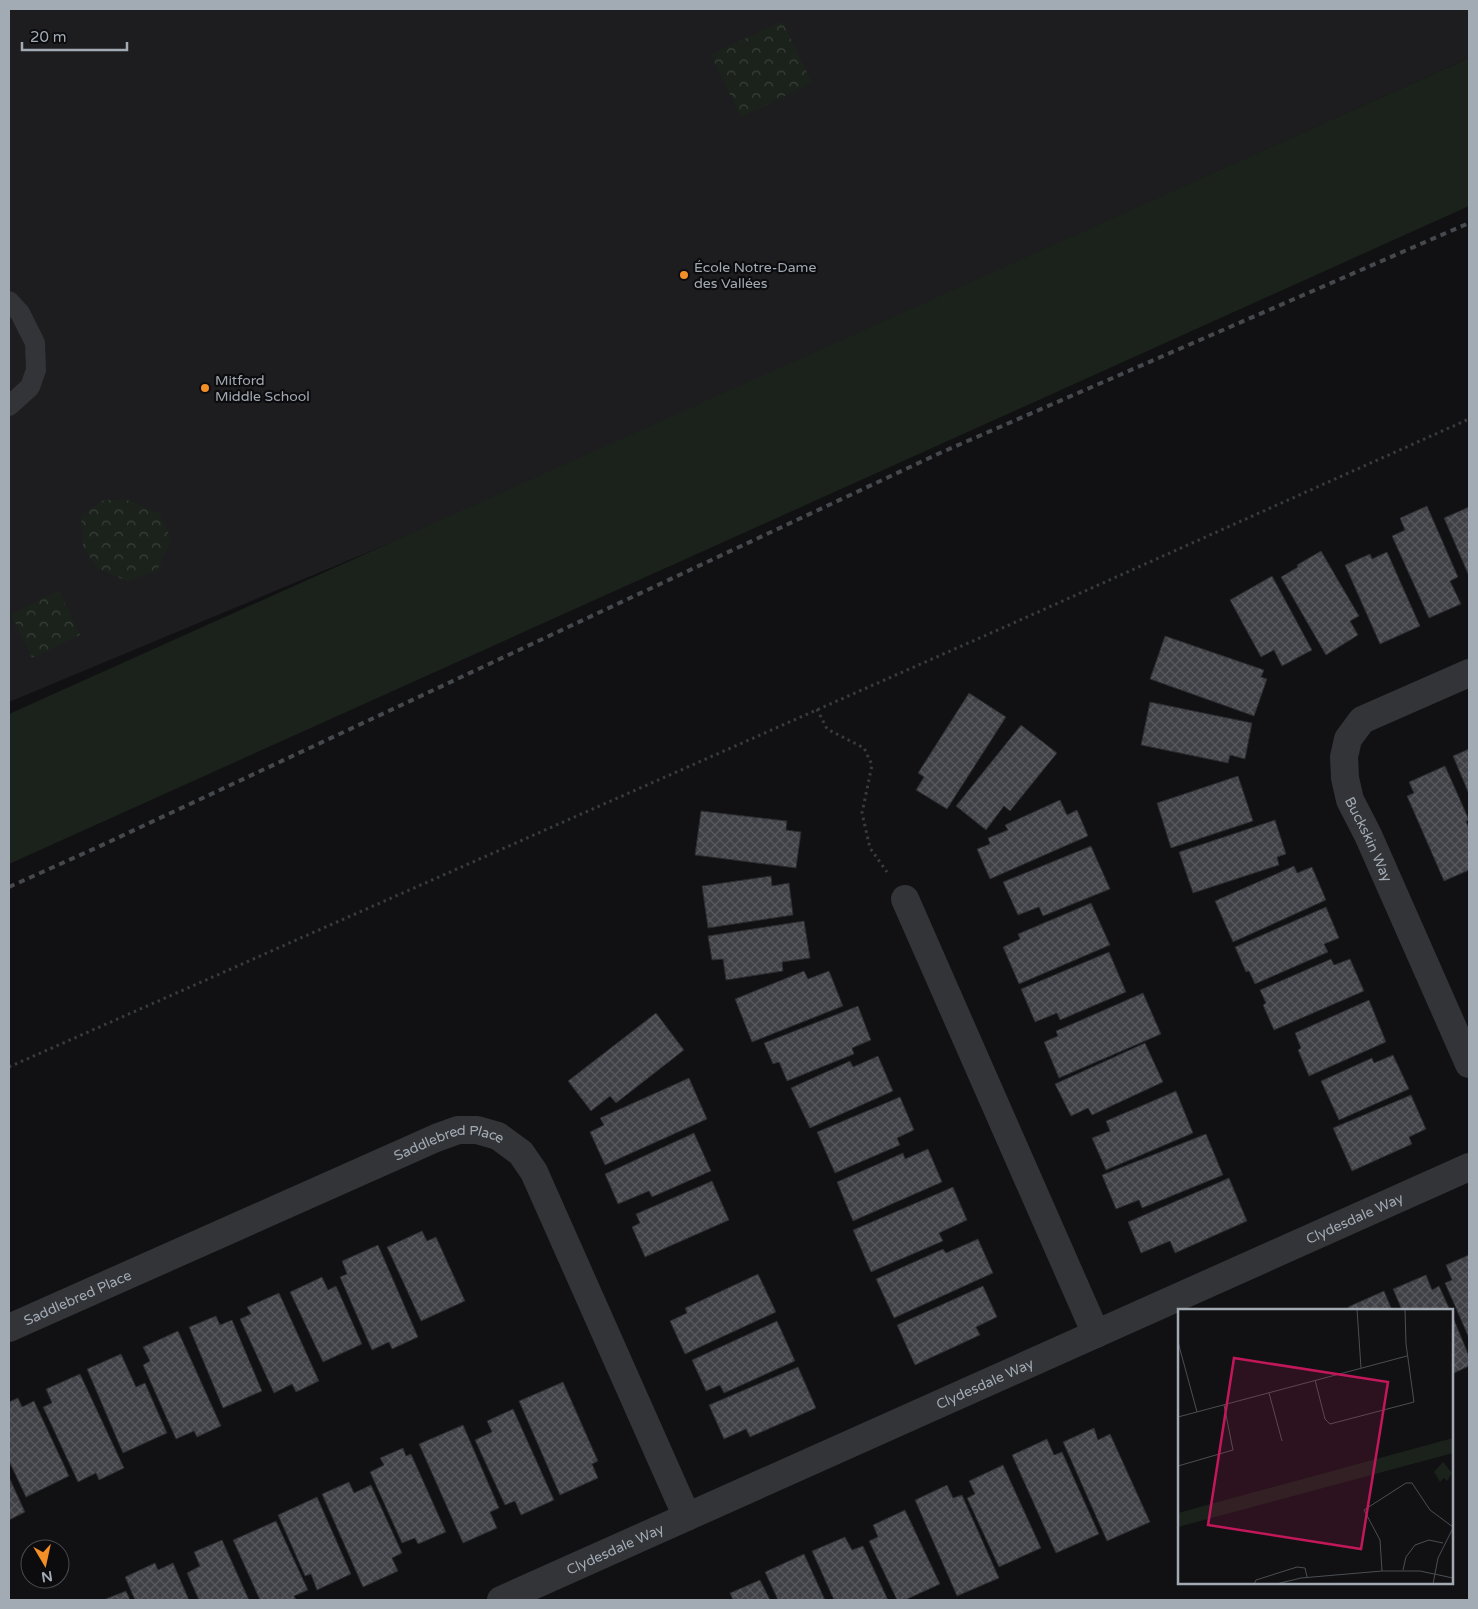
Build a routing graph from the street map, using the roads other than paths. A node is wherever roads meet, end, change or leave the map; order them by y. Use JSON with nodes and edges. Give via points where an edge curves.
{"nodes":[{"id":1,"x":9,"y":301,"type":"edge"},
{"id":2,"x":9,"y":406,"type":"edge"},
{"id":3,"x":1469,"y":673,"type":"edge"},
{"id":4,"x":905,"y":899,"type":"road end"},
{"id":5,"x":1469,"y":1064,"type":"edge"},
{"id":6,"x":1469,"y":1167,"type":"edge"},
{"id":7,"x":9,"y":1328,"type":"edge"},
{"id":8,"x":1096,"y":1334,"type":"junction"},
{"id":9,"x":687,"y":1517,"type":"junction"},
{"id":10,"x":501,"y":1600,"type":"edge"}],
"edges":[{"from":1,"to":2,"type":"lane","via":[[20,313],[35,343],[36,370],[30,387]]},
{"from":3,"to":5,"type":"street","name":"Buckskin Way","via":[[1362,720],[1348,739],[1344,757],[1350,800]]},
{"from":4,"to":8,"type":"street"},
{"from":6,"to":8,"type":"street","name":"Clydesdale Way"},
{"from":7,"to":9,"type":"street","name":"Saddlebred Place","via":[[436,1138],[458,1130],[477,1130],[498,1136],[521,1153],[534,1172]]},
{"from":8,"to":9,"type":"street","name":"Clydesdale Way"},
{"from":9,"to":10,"type":"street","name":"Clydesdale Way"}]}
